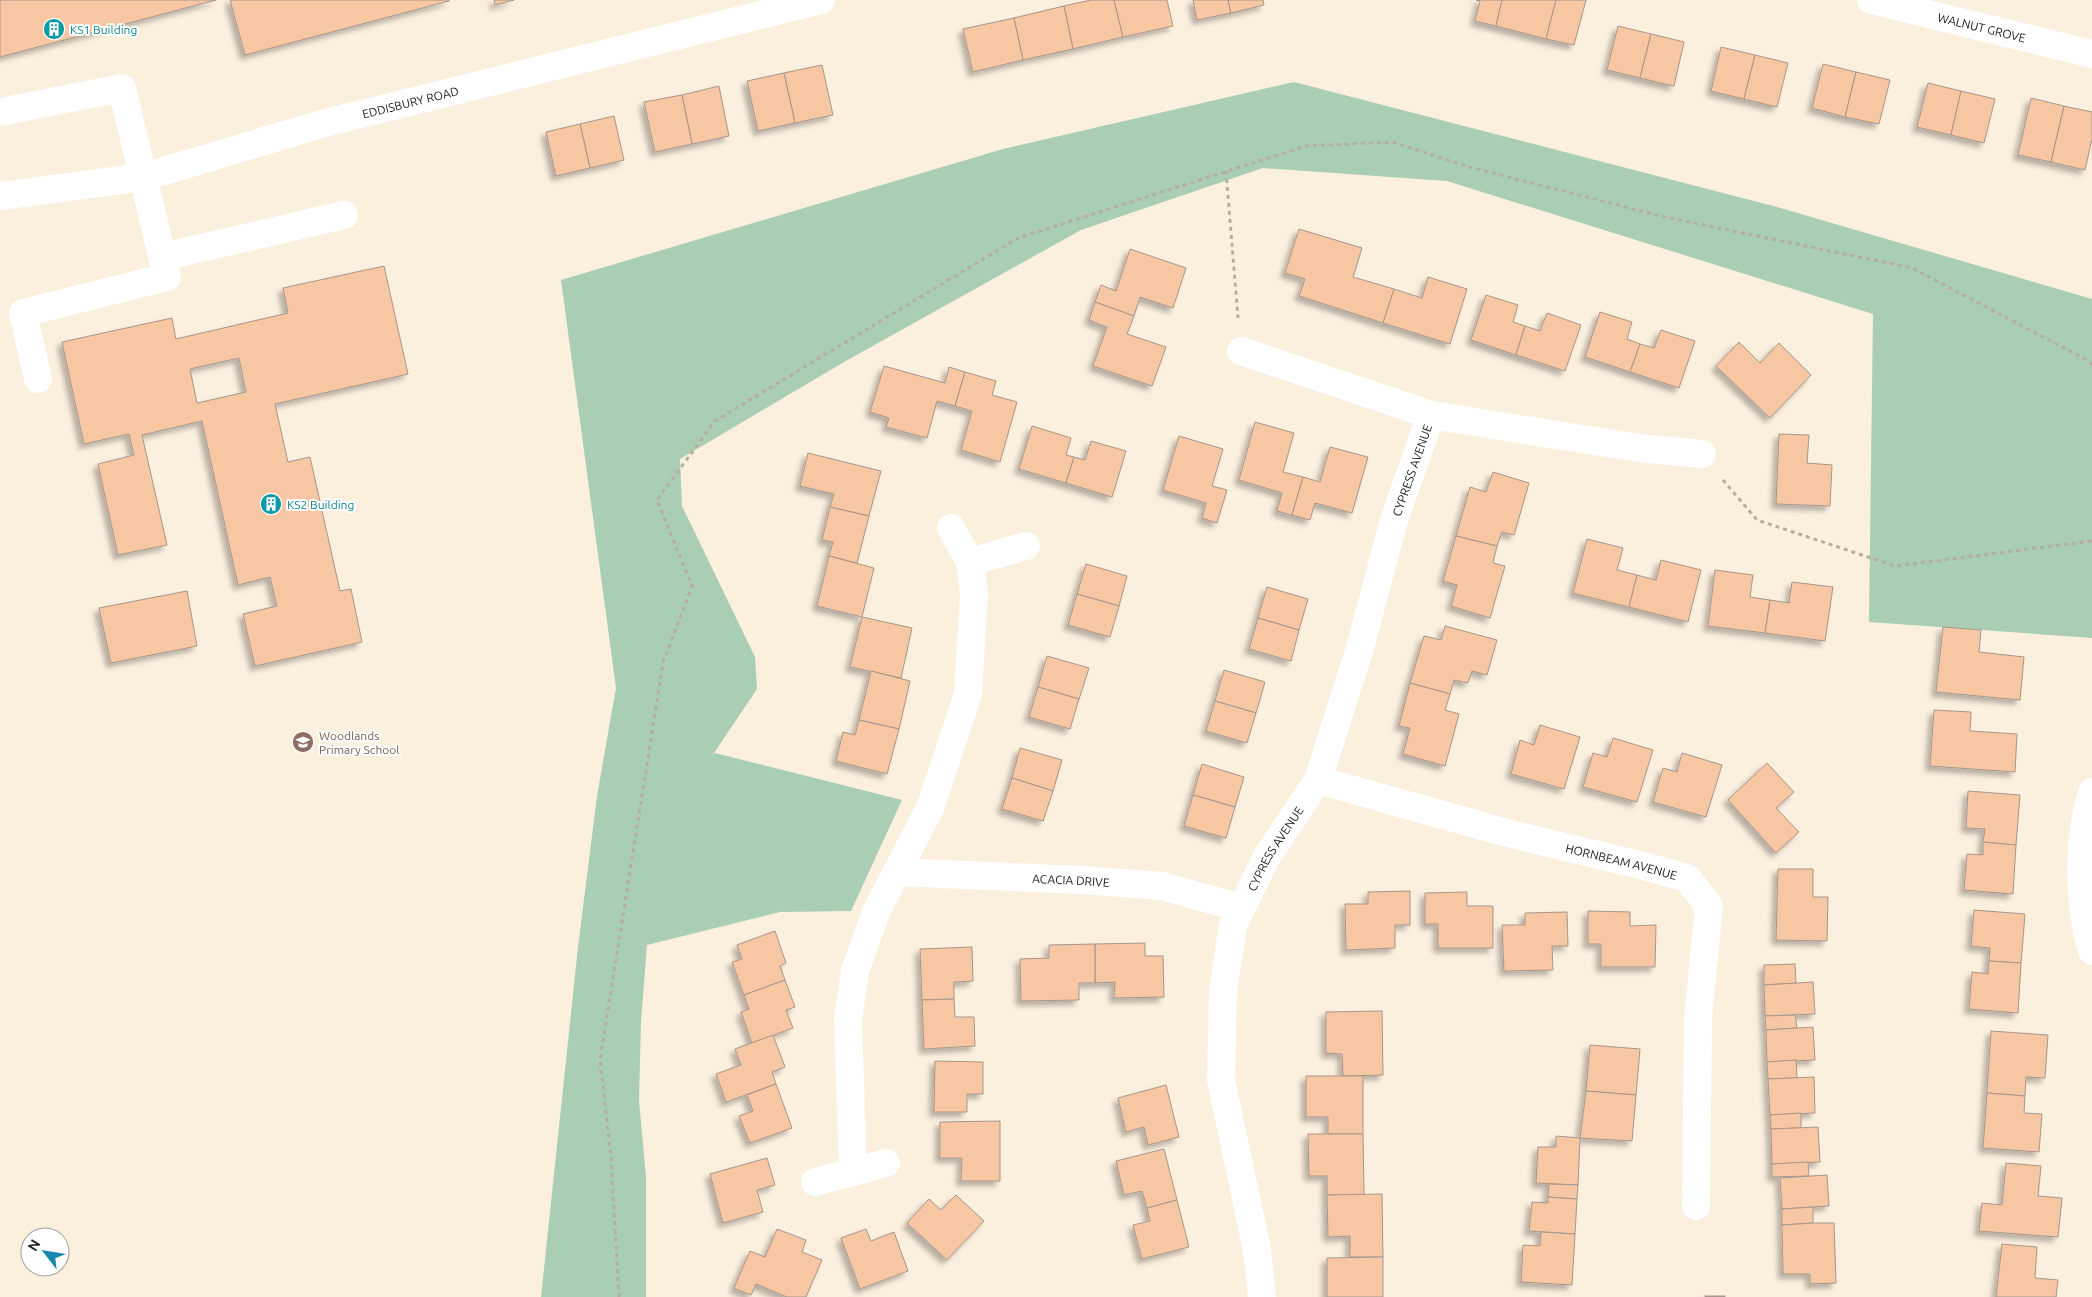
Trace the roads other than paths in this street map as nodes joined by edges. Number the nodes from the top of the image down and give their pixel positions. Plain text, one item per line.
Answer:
1 (821, 0) edge
2 (1871, 0) edge
3 (2092, 54) edge
4 (0, 112) edge
5 (144, 177) junction
6 (0, 196) edge
7 (344, 215) dead end
8 (162, 257) junction
9 (1241, 351) road end
10 (38, 379) dead end
11 (1431, 415) junction
12 (1702, 454) road end
13 (951, 528) dead end
14 (1026, 546) dead end
15 (970, 562) junction
16 (1318, 780) junction
17 (2092, 792) edge
18 (897, 872) junction
19 (1241, 908) junction
20 (2092, 951) edge
21 (886, 1163) dead end
22 (853, 1172) junction
23 (815, 1182) dead end
24 (1696, 1206) dead end
25 (1262, 1297) edge

1 - 5 street, EDDISBURY ROAD
2 - 3 street, WALNUT GROVE
4 - 5 street
5 - 6 street, EDDISBURY ROAD
5 - 8 street
7 - 8 street
8 - 10 street
9 - 11 street, CYPRESS AVENUE
11 - 12 street, CYPRESS AVENUE
11 - 16 street, CYPRESS AVENUE
13 - 15 street
14 - 15 street
15 - 18 street
16 - 19 street, CYPRESS AVENUE
16 - 24 street, HORNBEAM AVENUE
17 - 20 street
18 - 19 street, ACACIA DRIVE
18 - 22 street
19 - 25 street, CYPRESS AVENUE
21 - 22 street
22 - 23 street

